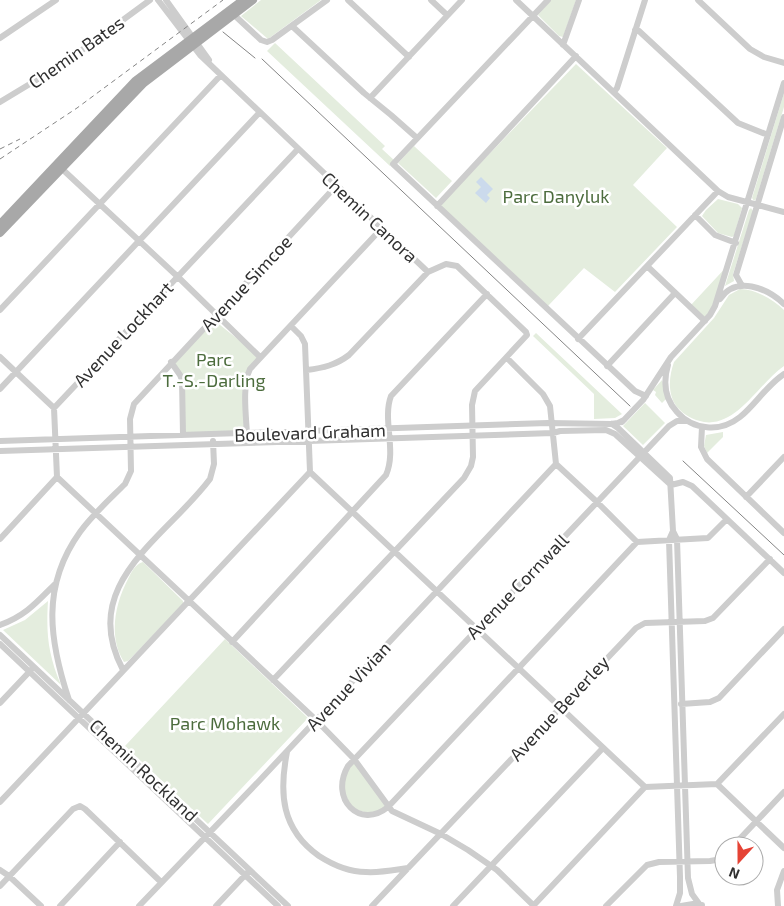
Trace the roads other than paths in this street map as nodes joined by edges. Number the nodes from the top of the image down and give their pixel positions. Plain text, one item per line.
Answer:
1 (56, 0) edge
2 (150, 0) edge
3 (158, 0) edge
4 (166, 0) edge
5 (243, 0) edge
6 (253, 0) edge
7 (327, 0) edge
8 (348, 0) edge
9 (431, 0) edge
10 (462, 0) edge
11 (516, 0) edge
12 (548, 0) edge
13 (579, 0) edge
14 (645, 0) edge
15 (698, 0) edge
16 (232, 13) junction
17 (447, 15) junction
18 (532, 16) junction
19 (292, 26) junction
20 (635, 30) junction
21 (0, 38) edge
22 (193, 42) junction
23 (563, 45) junction
24 (576, 56) junction
25 (408, 57) junction
26 (784, 63) edge
27 (221, 75) junction
28 (784, 83) edge
29 (614, 92) junction
30 (370, 98) junction
31 (0, 102) edge
32 (260, 112) junction
33 (784, 117) edge
34 (768, 135) junction
35 (417, 138) junction
36 (298, 149) junction
37 (59, 166) junction
38 (336, 186) junction
39 (718, 191) junction
40 (748, 202) junction
41 (100, 204) junction
42 (757, 205) junction
43 (437, 206) junction
44 (784, 212) edge
45 (694, 215) junction
46 (0, 224) edge
47 (381, 229) junction
48 (0, 233) edge
49 (139, 240) junction
50 (736, 243) junction
51 (647, 266) junction
52 (428, 272) junction
53 (178, 277) junction
54 (741, 284) junction
55 (675, 293) junction
56 (487, 294) junction
57 (784, 304) edge
58 (715, 306) junction
59 (0, 310) edge
60 (217, 314) junction
61 (705, 320) junction
62 (291, 326) junction
63 (578, 338) junction
64 (0, 357) edge
65 (260, 357) junction
66 (671, 357) junction
67 (506, 358) junction
68 (172, 362) junction
69 (607, 366) junction
70 (307, 370) junction
71 (16, 372) junction
72 (784, 374) edge
73 (0, 389) edge
74 (644, 398) junction
75 (54, 408) junction
76 (624, 420) junction
77 (686, 421) junction
78 (553, 424) junction
79 (610, 424) junction
80 (472, 427) junction
81 (702, 427) junction
82 (390, 429) junction
83 (309, 431) junction
84 (616, 431) junction
85 (554, 433) junction
86 (247, 434) junction
87 (183, 435) junction
88 (213, 435) junction
89 (472, 435) junction
90 (130, 437) junction
91 (390, 438) junction
92 (55, 439) junction
93 (0, 441) edge
94 (310, 441) junction
95 (213, 444) junction
96 (130, 447) junction
97 (55, 449) junction
98 (0, 451) edge
99 (642, 455) junction
100 (784, 457) edge
101 (556, 464) junction
102 (310, 472) junction
103 (57, 477) junction
104 (671, 485) junction
105 (746, 497) junction
106 (597, 502) junction
107 (352, 511) junction
108 (95, 514) junction
109 (727, 519) junction
110 (673, 531) junction
111 (784, 533) edge
112 (0, 539) edge
113 (677, 539) junction
114 (670, 540) junction
115 (637, 542) junction
116 (394, 551) junction
117 (140, 555) junction
118 (770, 559) junction
119 (784, 573) edge
120 (54, 585) junction
121 (437, 591) junction
122 (188, 601) junction
123 (680, 621) junction
124 (672, 622) junction
125 (0, 624) edge
126 (477, 628) junction
127 (784, 629) edge
128 (0, 635) edge
129 (232, 642) junction
130 (0, 644) edge
131 (517, 667) junction
132 (32, 669) junction
133 (123, 670) junction
134 (272, 680) junction
135 (69, 700) junction
136 (0, 703) edge
137 (674, 704) junction
138 (683, 704) junction
139 (560, 707) junction
140 (784, 714) edge
141 (81, 715) junction
142 (316, 720) junction
143 (602, 748) junction
144 (288, 751) junction
145 (354, 760) junction
146 (717, 784) junction
147 (677, 786) junction
148 (685, 786) junction
149 (645, 787) junction
150 (784, 792) edge
151 (0, 802) edge
152 (388, 807) junction
153 (756, 821) junction
154 (441, 834) junction
155 (207, 835) junction
156 (742, 836) edge
157 (120, 842) junction
158 (784, 848) edge
159 (714, 860) edge
160 (679, 862) junction
161 (687, 862) junction
162 (491, 866) junction
163 (409, 868) junction
164 (0, 870) edge
165 (784, 871) edge
166 (247, 872) junction
167 (9, 876) junction
168 (161, 882) junction
169 (0, 886) edge
170 (702, 905) edge
171 (41, 906) edge
172 (60, 906) edge
173 (139, 906) edge
174 (216, 906) edge
175 (278, 906) edge
176 (288, 906) edge
177 (372, 906) edge
178 (453, 906) edge
179 (534, 906) edge
180 (606, 906) edge
181 (676, 906) edge
182 (681, 906) edge
183 (778, 906) edge

1 - 21 street
2 - 31 street, Chemin Bates
3 - 22 street
4 - 22 street
5 - 16 main road
6 - 16 main road
7 - 19 street
8 - 25 street
9 - 17 street
10 - 17 street
11 - 18 street
12 - 18 street
13 - 23 street
14 - 20 street
15 - 26 street
16 - 19 street
16 - 22 main road
17 - 25 street
18 - 23 street
18 - 35 street
19 - 30 street
20 - 29 street
20 - 34 street
22 - 27 street, Chemin Canora
22 - 37 main road
23 - 24 street
24 - 29 street
24 - 43 street
25 - 30 street
27 - 32 street, Chemin Canora
27 - 41 street
28 - 34 street
29 - 39 street
30 - 35 street
32 - 36 street, Chemin Canora
32 - 49 street
33 - 42 street
34 - 40 street
35 - 43 street
36 - 38 street, Chemin Canora
36 - 53 street, Avenue Lockhart
37 - 41 street
37 - 46 main road
37 - 48 main road
38 - 47 street, Chemin Canora
38 - 60 street, Avenue Simcoe
39 - 40 street
39 - 45 street
40 - 42 street
40 - 50 street
41 - 49 street
41 - 59 street
42 - 44 street
42 - 54 street
43 - 63 street
45 - 50 street
45 - 51 street
47 - 52 street, Chemin Canora
47 - 62 street
49 - 53 street
49 - 71 street
50 - 58 street
51 - 55 street
51 - 63 street
52 - 56 street, Chemin Canora
52 - 70 street
53 - 60 street
53 - 75 street, Avenue Lockhart
54 - 57 street
54 - 58 street
55 - 61 street
55 - 69 street
56 - 67 street, Chemin Canora
56 - 82 street
58 - 61 street
60 - 65 street
60 - 68 street, Avenue Simcoe
61 - 66 street
62 - 65 street
62 - 70 street
63 - 69 street
64 - 71 street
65 - 86 street
66 - 74 street
66 - 77 street
67 - 78 street
67 - 80 street
68 - 87 street
68 - 90 street, Avenue Simcoe
69 - 74 street
70 - 83 street
71 - 73 street
71 - 75 street
72 - 81 street
74 - 76 street
75 - 92 street
76 - 79 street
76 - 84 street
77 - 81 street
77 - 99 street, Avenue Cornwall
78 - 79 street, Boulevard Graham
78 - 80 street, Boulevard Graham
78 - 85 street
79 - 84 street, Boulevard Graham
80 - 82 street, Boulevard Graham
80 - 89 street
81 - 105 street
82 - 83 street, Boulevard Graham
82 - 91 street
83 - 86 street, Boulevard Graham
83 - 94 street
84 - 85 street, Boulevard Graham
84 - 99 street
85 - 89 street, Boulevard Graham
85 - 101 street
86 - 88 street, Boulevard Graham
87 - 88 street, Boulevard Graham
87 - 90 street, Boulevard Graham
88 - 95 street
89 - 91 street, Boulevard Graham
89 - 116 street
90 - 92 street, Boulevard Graham
90 - 96 street, Avenue Simcoe
91 - 94 street, Boulevard Graham
91 - 107 street
92 - 93 street, Boulevard Graham
92 - 97 street
94 - 95 street, Boulevard Graham
94 - 102 street
95 - 96 street, Boulevard Graham
95 - 117 street
96 - 97 street, Boulevard Graham
96 - 108 street, Avenue Simcoe
97 - 98 street, Boulevard Graham
97 - 103 street
99 - 104 street
99 - 106 street, Avenue Cornwall
100 - 105 street
101 - 106 street
101 - 121 street, Avenue Vivian
102 - 107 street
102 - 122 street
103 - 108 street
103 - 112 street
104 - 109 street
104 - 110 street
105 - 111 street
106 - 115 street
106 - 126 street, Avenue Cornwall
107 - 116 street
107 - 129 street
108 - 117 street
108 - 120 street, Avenue Simcoe
109 - 113 street
109 - 118 street
110 - 113 street
110 - 114 street
113 - 114 street
113 - 123 street
114 - 115 street
114 - 124 street
115 - 131 street
116 - 121 street
116 - 134 street
117 - 122 street
117 - 133 street
118 - 119 street
118 - 123 street, Avenue Beverley
120 - 125 street, Avenue Simcoe
120 - 135 street, Avenue Simcoe
121 - 126 street
121 - 142 street, Avenue Vivian
122 - 129 street
122 - 133 street
123 - 124 street, Avenue Beverley
123 - 138 street
124 - 137 street
124 - 139 street, Avenue Beverley
126 - 131 street
126 - 145 street, Avenue Cornwall
127 - 138 street
128 - 132 street, Chemin Rockland
129 - 134 street
130 - 132 street, Chemin Rockland
131 - 139 street
131 - 152 street
132 - 135 street, Chemin Rockland
132 - 136 street
132 - 141 street, Chemin Rockland
133 - 141 street
134 - 142 street
135 - 141 street, Chemin Rockland
137 - 138 street
137 - 147 street
138 - 148 street
139 - 143 street
139 - 154 street, Avenue Beverley
140 - 146 street
141 - 151 street
141 - 155 street, Chemin Rockland
142 - 144 street, Avenue Vivian
142 - 145 street
143 - 149 street
143 - 162 street
144 - 155 street, Avenue Vivian
144 - 163 street
145 - 152 street
145 - 152 street, Avenue Cornwall
146 - 148 street
146 - 153 street
147 - 148 street
147 - 149 street
147 - 160 street
148 - 161 street
149 - 179 street
150 - 153 street
152 - 154 street
153 - 156 street
153 - 158 street
154 - 162 street
154 - 163 street, Avenue Beverley
155 - 166 street, Chemin Rockland
155 - 168 street, Avenue Vivian
157 - 167 street
157 - 168 street
157 - 172 street
159 - 161 street
160 - 161 street
160 - 180 street
160 - 181 street
161 - 170 street
162 - 178 street
162 - 179 street
163 - 177 street, Avenue Beverley
164 - 167 street
165 - 183 street
166 - 174 street
166 - 175 street, Chemin Rockland
166 - 176 street, Chemin Rockland
167 - 169 street
167 - 171 street
168 - 173 street, Avenue Vivian
170 - 182 street

